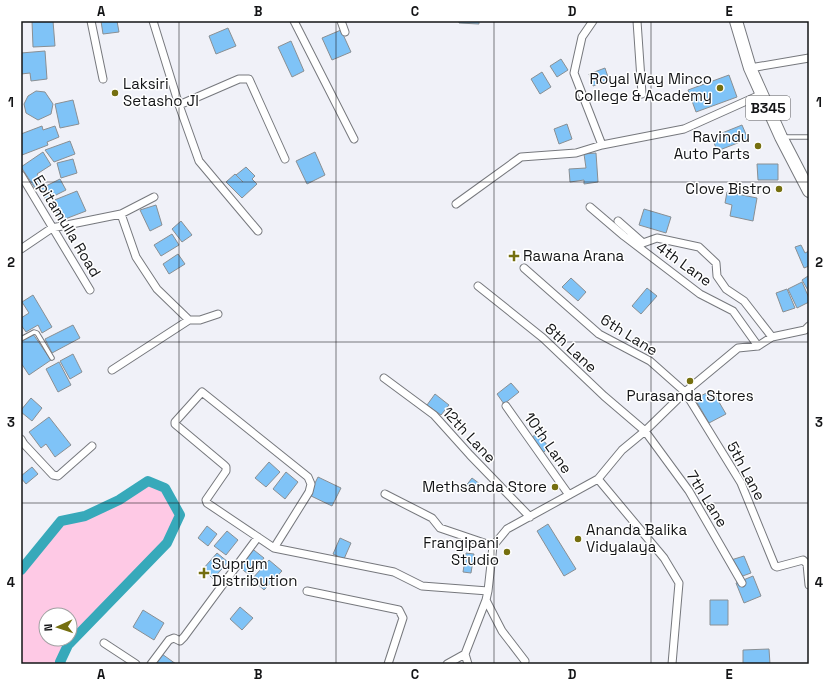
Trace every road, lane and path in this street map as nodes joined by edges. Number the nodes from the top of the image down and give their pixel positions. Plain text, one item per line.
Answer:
1 (91, 21) edge
2 (153, 21) edge
3 (294, 21) edge
4 (341, 21) edge
5 (593, 21) edge
6 (637, 21) edge
7 (736, 21) edge
8 (345, 32) dead end
9 (809, 58) edge
10 (750, 68) junction
11 (104, 79) dead end
12 (642, 94) dead end
13 (762, 94) junction
14 (180, 105) junction
15 (781, 137) junction
16 (809, 138) edge
17 (354, 139) dead end
18 (602, 144) junction
19 (285, 159) dead end
20 (22, 177) edge
21 (809, 191) edge
22 (154, 197) dead end
23 (456, 204) dead end
24 (590, 207) dead end
25 (121, 214) junction
26 (618, 221) dead end
27 (52, 228) junction
28 (258, 231) dead end
29 (21, 249) edge
30 (524, 268) dead end
31 (478, 286) dead end
32 (90, 290) dead end
33 (218, 314) dead end
34 (189, 320) junction
35 (809, 326) edge
36 (772, 337) junction
37 (21, 339) edge
38 (758, 346) junction
39 (52, 358) dead end
40 (112, 370) dead end
41 (384, 378) dead end
42 (685, 392) junction
43 (506, 406) dead end
44 (645, 431) junction
45 (22, 444) edge
46 (92, 446) dead end
47 (598, 479) junction
48 (385, 494) dead end
49 (568, 496) junction
50 (530, 517) junction
51 (258, 537) junction
52 (493, 546) junction
53 (274, 548) junction
54 (742, 583) dead end
55 (809, 585) edge
56 (307, 591) dead end
57 (488, 591) junction
58 (486, 600) junction
59 (104, 643) dead end
60 (465, 654) junction
61 (525, 661) dead end
62 (136, 664) edge
63 (151, 664) edge
64 (388, 664) edge
65 (448, 664) edge
66 (468, 664) edge
67 (672, 664) edge

1 - 11 street
2 - 14 street
3 - 17 street
4 - 8 street
5 - 18 street
6 - 12 street
7 - 10 main road, B345
9 - 10 street
10 - 13 main road, B345
13 - 15 main road, B345
13 - 18 street
14 - 19 street
14 - 28 street
15 - 16 lane
15 - 21 main road, B345
18 - 23 street
20 - 27 street, Epitamulla Road
22 - 25 street
24 - 38 street, 4th Lane
25 - 27 street
25 - 34 street
26 - 36 street
27 - 29 street
27 - 32 street, Epitamulla Road
30 - 42 street, 6th Lane
31 - 44 street, 8th Lane
33 - 34 street
34 - 40 street
35 - 36 street
36 - 38 street
37 - 39 lane
38 - 42 street
41 - 50 street, 12th Lane
42 - 44 street
42 - 55 street, 5th Lane
43 - 49 street, 10th Lane
44 - 47 street
44 - 54 street, 7th Lane
45 - 46 street
47 - 49 street
47 - 67 street
48 - 52 street
49 - 50 street
50 - 52 street
51 - 53 street
51 - 53 street
51 - 63 street
52 - 57 street
53 - 57 street
56 - 64 street
57 - 58 street
58 - 60 street
58 - 61 street
59 - 62 street
60 - 65 street
60 - 66 street

